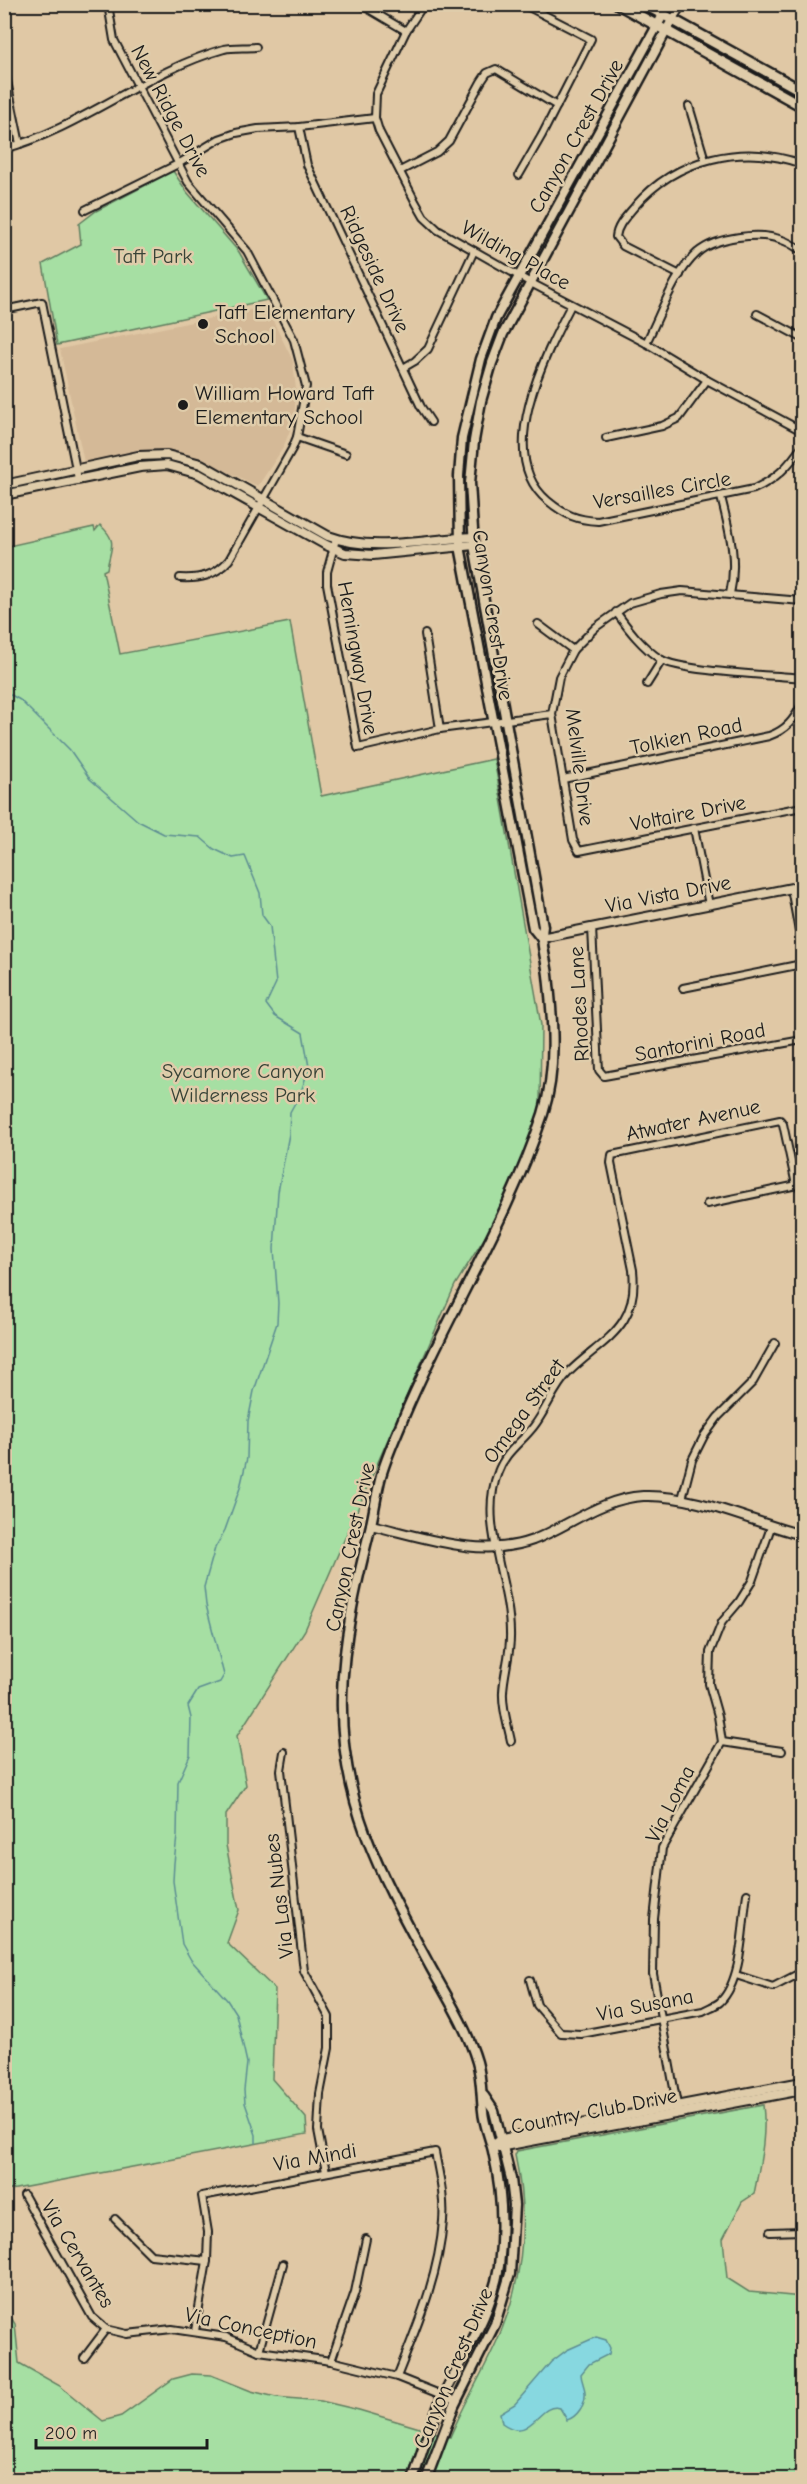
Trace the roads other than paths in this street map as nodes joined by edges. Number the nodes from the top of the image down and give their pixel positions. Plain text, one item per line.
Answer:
1 (108, 4) edge
2 (360, 4) edge
3 (424, 4) edge
4 (523, 4) edge
5 (618, 4) edge
6 (644, 4) edge
7 (669, 4) edge
8 (683, 4) edge
9 (663, 15) junction
10 (672, 21) junction
11 (657, 26) junction
12 (406, 31) junction
13 (666, 31) junction
14 (256, 47) dead end
15 (4, 67) edge
16 (138, 87) junction
17 (802, 92) edge
18 (557, 106) junction
19 (689, 106) dead end
20 (802, 106) edge
21 (375, 118) junction
22 (299, 127) junction
23 (20, 144) junction
24 (4, 149) edge
25 (705, 159) junction
26 (178, 164) junction
27 (802, 164) edge
28 (400, 171) junction
29 (519, 175) dead end
30 (85, 210) dead end
31 (474, 251) junction
32 (802, 251) edge
33 (680, 275) junction
34 (518, 276) junction
35 (531, 283) junction
36 (572, 305) junction
37 (4, 310) edge
38 (757, 314) dead end
39 (802, 338) edge
40 (646, 343) junction
41 (403, 368) junction
42 (707, 380) junction
43 (431, 422) dead end
44 (802, 431) edge
45 (297, 437) junction
46 (606, 438) dead end
47 (802, 446) edge
48 (346, 454) dead end
49 (75, 470) junction
50 (78, 479) junction
51 (4, 485) edge
52 (4, 495) edge
53 (721, 497) junction
54 (264, 500) junction
55 (260, 508) junction
56 (473, 541) junction
57 (460, 542) junction
58 (334, 543) junction
59 (180, 578) dead end
60 (730, 594) junction
61 (802, 601) edge
62 (616, 612) junction
63 (538, 624) dead end
64 (425, 634) dead end
65 (573, 650) junction
66 (662, 660) junction
67 (802, 678) edge
68 (648, 684) dead end
69 (802, 704) edge
70 (552, 714) junction
71 (505, 719) junction
72 (492, 721) junction
73 (440, 729) junction
74 (563, 779) junction
75 (802, 807) edge
76 (694, 828) junction
77 (579, 851) joint
78 (802, 886) edge
79 (791, 888) junction
80 (709, 905) junction
81 (592, 928) junction
82 (541, 938) junction
83 (802, 948) edge
84 (802, 964) edge
85 (683, 988) dead end
86 (802, 1040) edge
87 (604, 1076) joint
88 (612, 1155) joint
89 (799, 1185) edge
90 (706, 1204) dead end
91 (776, 1343) dead end
92 (682, 1499) junction
93 (371, 1526) junction
94 (771, 1527) junction
95 (802, 1535) edge
96 (497, 1548) junction
97 (511, 1742) dead end
98 (722, 1742) junction
99 (782, 1751) dead end
100 (284, 1752) dead end
101 (747, 1894) dead end
102 (802, 1972) edge
103 (736, 1975) junction
104 (530, 1980) dead end
105 (661, 2019) junction
106 (802, 2082) edge
107 (802, 2090) edge
108 (484, 2096) junction
109 (678, 2110) junction
110 (503, 2143) junction
111 (492, 2146) junction
112 (326, 2172) junction
113 (24, 2195) dead end
114 (115, 2219) dead end
115 (802, 2231) edge
116 (770, 2232) dead end
117 (366, 2239) dead end
118 (207, 2261) junction
119 (283, 2264) dead end
120 (106, 2329) junction
121 (195, 2331) junction
122 (259, 2351) junction
123 (84, 2358) dead end
124 (331, 2361) junction
125 (398, 2377) junction
126 (443, 2396) junction
127 (456, 2401) junction
128 (413, 2480) edge
129 (426, 2480) edge

1 - 16 street, New Ridge Drive
2 - 12 street
3 - 12 street
4 - 18 street
5 - 11 main road
6 - 9 main road
7 - 9 street
8 - 10 street
9 - 10 main road
9 - 11 main road, Canyon Crest Drive
10 - 13 main road, Canyon Crest Drive
10 - 17 main road
11 - 13 main road
11 - 34 main road, Canyon Crest Drive
12 - 21 street
13 - 20 main road
13 - 35 main road, Canyon Crest Drive
14 - 16 street
15 - 23 street
16 - 23 street
16 - 26 street, New Ridge Drive
18 - 28 street
18 - 29 street
19 - 25 street
21 - 22 street
21 - 28 street, Wilding Place
22 - 26 street
22 - 41 street, Ridgeside Drive
23 - 24 street
25 - 27 street
25 - 33 street
26 - 30 street
26 - 45 street, New Ridge Drive
28 - 31 street, Wilding Place
31 - 34 street, Wilding Place
31 - 41 street
32 - 33 street
33 - 40 street
34 - 35 street, Wilding Place
34 - 57 main road, Canyon Crest Drive
35 - 36 street, Wilding Place
35 - 56 main road, Canyon Crest Drive
36 - 40 street, Wilding Place
36 - 53 street, Versailles Circle
37 - 49 street
38 - 39 street
40 - 42 street, Wilding Place
41 - 43 street, Ridgeside Drive
42 - 44 street, Wilding Place
42 - 46 street
45 - 48 street
45 - 54 street, New Ridge Drive
47 - 53 street, Versailles Circle
49 - 50 street
49 - 51 street
49 - 54 street
50 - 52 street
50 - 55 street
53 - 60 street
54 - 55 street, New Ridge Drive
54 - 58 street
55 - 58 street
55 - 59 street, New Ridge Drive
56 - 57 street
56 - 71 main road, Canyon Crest Drive
57 - 58 street
57 - 72 main road, Canyon Crest Drive
58 - 73 street, Hemingway Drive
60 - 61 street, Melville Drive
60 - 62 street, Melville Drive
62 - 65 street, Melville Drive
62 - 66 street
63 - 65 street
64 - 73 street
65 - 70 street, Melville Drive
66 - 67 street
66 - 68 street
69 - 74 street, Tolkien Road
70 - 71 street
70 - 74 street, Melville Drive
71 - 72 street
71 - 82 main road, Canyon Crest Drive
72 - 73 street
72 - 82 main road, Canyon Crest Drive
74 - 77 street, Melville Drive
75 - 76 street, Voltaire Drive
76 - 77 street, Voltaire Drive
76 - 80 street
78 - 79 street, Via Vista Drive
79 - 80 street, Via Vista Drive
79 - 83 street
80 - 81 street, Via Vista Drive
81 - 82 street, Via Vista Drive
81 - 87 street, Rhodes Lane
82 - 93 main road, Canyon Crest Drive
84 - 85 street
86 - 87 street, Santorini Road
88 - 89 street, Atwater Avenue
88 - 96 street, Omega Street
89 - 90 street
91 - 92 street
92 - 94 street
92 - 96 street
93 - 96 street
93 - 108 main road, Canyon Crest Drive
94 - 95 street
94 - 98 street
96 - 97 street, Omega Street
98 - 99 street
98 - 105 street, Via Loma
100 - 112 street, Via Las Nubes
101 - 103 street, Via Susana
102 - 103 street
103 - 105 street, Via Susana
104 - 105 street, Via Susana
105 - 109 street, Via Loma
106 - 109 street, Country Club Drive
107 - 109 street, Country Club Drive
108 - 110 main road, Canyon Crest Drive
108 - 111 main road, Canyon Crest Drive
109 - 110 street, Country Club Drive
110 - 111 street, Country Club Drive
110 - 127 main road, Canyon Crest Drive
111 - 126 main road, Canyon Crest Drive
112 - 118 street, Via Mindi
112 - 125 street, Via Mindi
113 - 120 street, Via Cervantes
114 - 118 street
115 - 116 street
117 - 124 street
118 - 121 street
119 - 122 street
120 - 121 street, Via Conception
120 - 123 street
121 - 122 street, Via Conception
122 - 124 street, Via Conception
124 - 125 street, Via Conception
125 - 126 street, Via Conception
126 - 127 street, Via Conception
126 - 128 main road, Canyon Crest Drive
127 - 129 main road, Canyon Crest Drive

